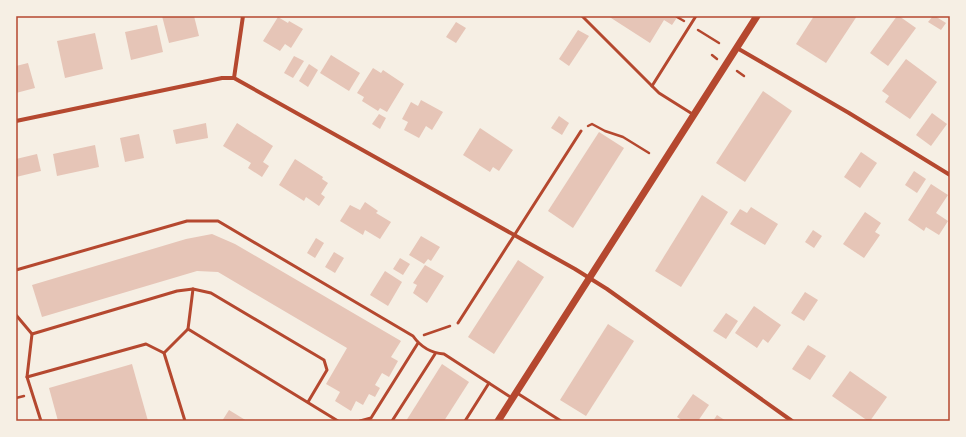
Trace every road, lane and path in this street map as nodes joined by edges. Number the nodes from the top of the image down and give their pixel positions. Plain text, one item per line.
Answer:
1 (243, 16) edge
2 (582, 16) edge
3 (696, 16) edge
4 (757, 16) edge
5 (737, 48) junction
6 (712, 55) dead end
7 (718, 59) dead end
8 (737, 71) dead end
9 (744, 76) dead end
10 (234, 78) junction
11 (652, 86) junction
12 (694, 116) junction
13 (16, 121) edge
14 (581, 131) joint
15 (649, 153) dead end
16 (950, 175) edge
17 (515, 235) junction
18 (16, 270) edge
19 (589, 278) junction
20 (193, 289) junction
21 (16, 315) edge
22 (458, 323) joint
23 (188, 329) junction
24 (32, 334) junction
25 (415, 338) junction
26 (418, 343) junction
27 (164, 353) junction
28 (435, 354) junction
29 (27, 377) junction
30 (489, 383) junction
31 (514, 395) junction
32 (308, 402) junction
33 (41, 421) edge
34 (184, 421) edge
35 (338, 421) edge
36 (360, 421) edge
37 (392, 421) edge
38 (464, 421) edge
39 (498, 421) edge
40 (561, 421) edge
41 (792, 421) edge

1 - 10 street
2 - 11 lane
3 - 11 lane
4 - 5 street
5 - 12 street
5 - 16 street
6 - 7 path
8 - 9 path
10 - 13 street
10 - 17 street
11 - 12 lane
12 - 19 street
14 - 15 path
14 - 17 lane
17 - 19 street
17 - 22 lane
18 - 25 lane
19 - 31 street
19 - 41 street
20 - 23 lane
20 - 24 lane
20 - 32 lane
21 - 24 lane
22 - 25 path
23 - 27 lane
23 - 32 lane
24 - 29 lane
25 - 26 lane
26 - 28 lane
26 - 36 lane
27 - 29 lane
27 - 34 lane
28 - 30 lane
28 - 37 lane
29 - 33 lane
30 - 31 lane
30 - 38 lane
31 - 39 street
31 - 40 lane
32 - 35 lane

